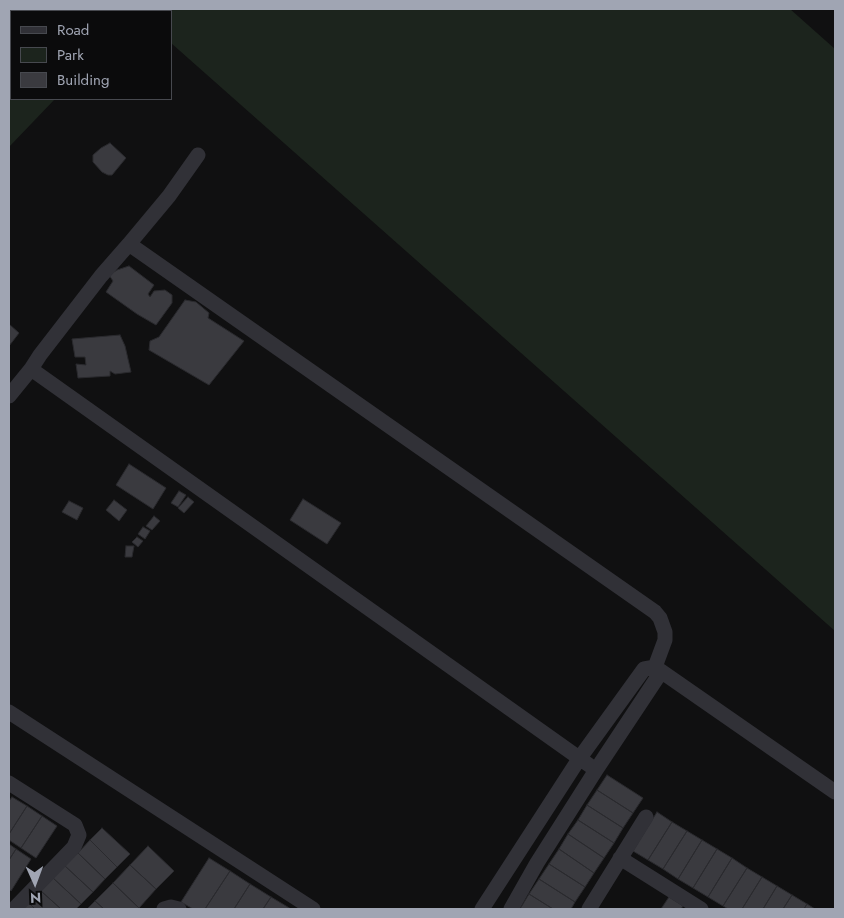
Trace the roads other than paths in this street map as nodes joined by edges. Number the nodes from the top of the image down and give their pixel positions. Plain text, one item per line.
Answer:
1 (198, 155) dead end
2 (129, 244) junction
3 (31, 370) junction
4 (9, 396) edge
5 (655, 667) junction
6 (9, 712) edge
7 (579, 759) junction
8 (596, 770) junction
9 (9, 783) edge
10 (835, 792) edge
11 (646, 817) dead end
12 (518, 854) junction
13 (620, 858) junction
14 (537, 864) junction
15 (13, 907) edge
16 (164, 909) edge
17 (179, 909) edge
18 (313, 909) edge
19 (482, 909) edge
20 (511, 909) edge
21 (589, 909) edge
22 (701, 909) edge

1 - 2 street
2 - 3 street
2 - 5 street
3 - 4 street
3 - 7 street
5 - 7 street
5 - 8 street
5 - 10 street
6 - 18 street
7 - 8 street
7 - 12 street
8 - 14 street
9 - 15 street
11 - 13 street
12 - 14 street
12 - 19 street
13 - 21 street
13 - 22 street
14 - 20 street
16 - 17 street

